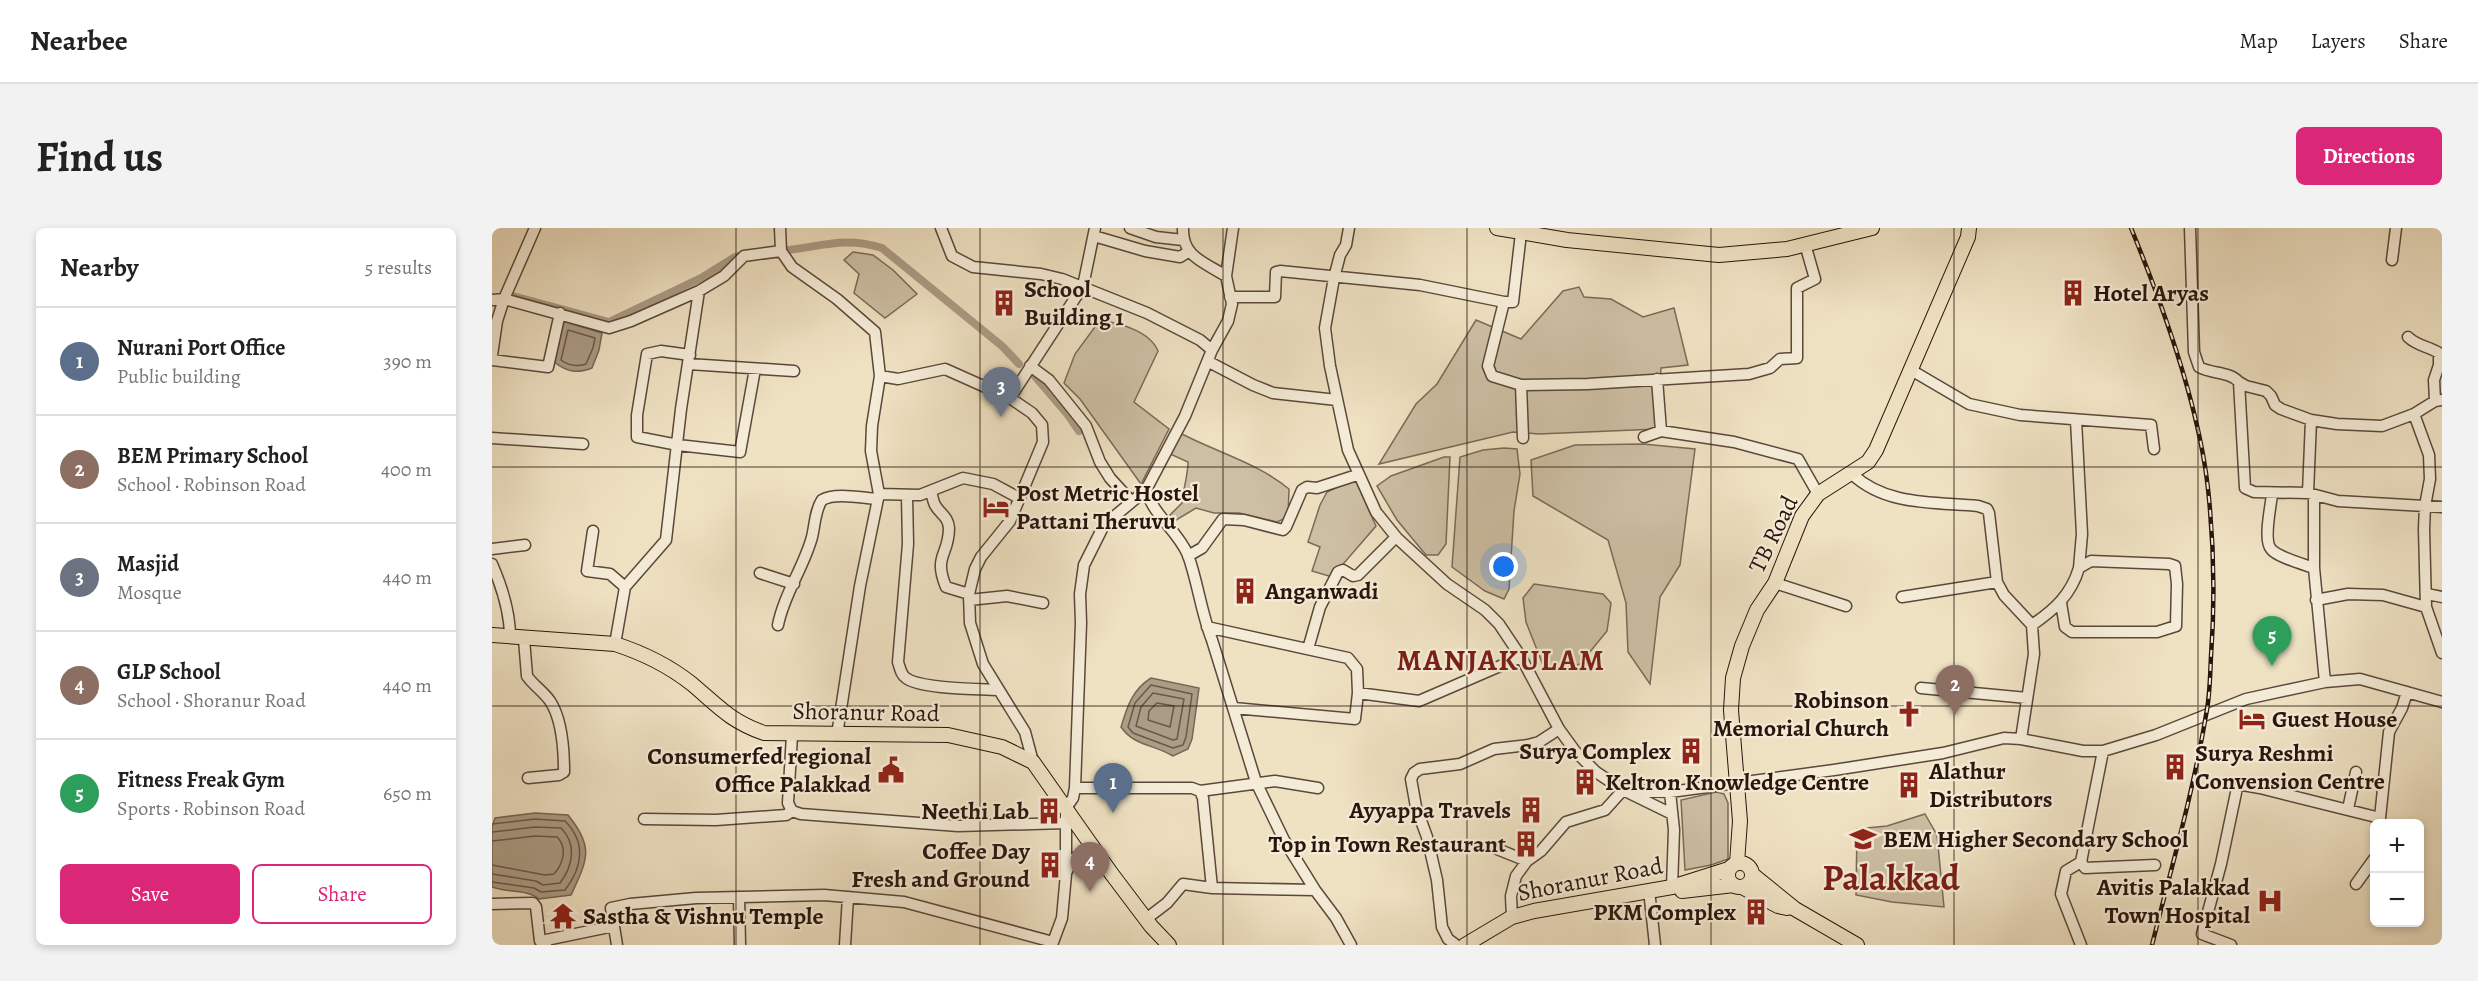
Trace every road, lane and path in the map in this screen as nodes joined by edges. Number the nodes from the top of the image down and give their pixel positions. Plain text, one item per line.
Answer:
1 (535, 228) edge
2 (780, 228) edge
3 (941, 228) edge
4 (1130, 228) edge
5 (1183, 228) edge
6 (1233, 228) edge
7 (1349, 228) edge
8 (1497, 228) edge
9 (1872, 228) edge
10 (1969, 228) edge
11 (2190, 228) edge
12 (2396, 228) edge
13 (1095, 232) edge
14 (1521, 233) junction
15 (1183, 240) junction
16 (1805, 244) junction
17 (781, 251) junction
18 (1188, 252) junction
19 (2392, 260) dead end
20 (1226, 276) junction
21 (1334, 278) junction
22 (1083, 286) junction
23 (699, 291) junction
24 (1230, 297) junction
25 (504, 298) junction
26 (492, 300) edge
27 (1504, 302) junction
28 (560, 313) junction
29 (2408, 338) dead end
30 (1212, 350) junction
31 (492, 355) edge
32 (690, 359) junction
33 (492, 360) edge
34 (1209, 362) junction
35 (1030, 366) junction
36 (755, 369) junction
37 (1911, 370) junction
38 (794, 371) dead end
39 (880, 376) junction
40 (1657, 379) junction
41 (2239, 382) junction
42 (1521, 385) junction
43 (1010, 398) junction
44 (1337, 400) junction
45 (2439, 400) edge
46 (2414, 414) junction
47 (2076, 420) junction
48 (2311, 420) junction
49 (1661, 431) junction
50 (1644, 437) dead end
51 (492, 438) edge
52 (1523, 438) dead end
53 (583, 444) dead end
54 (678, 445) junction
55 (2154, 449) dead end
56 (1852, 474) junction
57 (1357, 475) junction
58 (1146, 490) junction
59 (931, 491) junction
60 (1818, 494) junction
61 (2272, 494) junction
62 (2311, 494) junction
63 (878, 496) junction
64 (907, 496) junction
65 (1019, 498) junction
66 (1131, 501) junction
67 (2425, 506) junction
68 (2442, 507) edge
69 (593, 531) dead end
70 (1396, 537) junction
71 (525, 545) dead end
72 (492, 549) edge
73 (1188, 556) junction
74 (492, 564) edge
75 (2079, 568) junction
76 (2314, 568) junction
77 (760, 573) dead end
78 (1997, 582) junction
79 (1775, 583) junction
80 (794, 584) junction
81 (625, 587) junction
82 (2427, 594) junction
83 (969, 597) junction
84 (1902, 597) dead end
85 (2442, 597) edge
86 (2316, 600) junction
87 (1043, 603) dead end
88 (2061, 603) junction
89 (1846, 606) dead end
90 (2426, 607) junction
91 (778, 625) dead end
92 (2032, 625) junction
93 (1207, 627) junction
94 (492, 635) edge
95 (517, 638) junction
96 (615, 644) junction
97 (1308, 649) junction
98 (2442, 653) edge
99 (1521, 657) junction
100 (2325, 682) junction
101 (1921, 688) dead end
102 (998, 690) junction
103 (2407, 692) junction
104 (1358, 693) junction
105 (2027, 698) junction
106 (2442, 702) edge
107 (1233, 708) junction
108 (1559, 729) junction
109 (792, 735) junction
110 (837, 735) junction
111 (2021, 738) junction
112 (2103, 751) junction
113 (1033, 762) junction
114 (2356, 772) dead end
115 (528, 778) dead end
116 (1256, 782) junction
117 (1738, 783) junction
118 (1075, 788) junction
119 (1318, 788) dead end
120 (1623, 790) junction
121 (1200, 791) junction
122 (1670, 792) junction
123 (1066, 808) junction
124 (2348, 809) junction
125 (792, 811) junction
126 (1672, 814) junction
127 (644, 819) dead end
128 (2375, 819) edge
129 (2380, 819) edge
130 (1066, 823) junction
131 (1092, 847) junction
132 (1497, 849) dead end
133 (1527, 861) junction
134 (2081, 862) junction
135 (2155, 865) dead end
136 (2370, 865) edge
137 (1742, 868) junction
138 (1066, 874) junction
139 (2356, 884) dead end
140 (1738, 886) junction
141 (1672, 887) junction
142 (1212, 888) junction
143 (1315, 890) junction
144 (1649, 893) junction
145 (739, 897) junction
146 (848, 897) junction
147 (492, 904) edge
148 (1795, 909) junction
149 (1512, 917) junction
150 (1146, 919) junction
151 (615, 936) edge
152 (2200, 940) edge
153 (546, 943) edge
154 (1052, 944) edge
155 (740, 945) edge
156 (845, 945) edge
157 (1169, 945) edge
158 (1351, 945) edge
159 (1456, 945) edge
160 (1467, 945) edge
161 (1655, 945) edge
162 (1857, 945) edge
163 (2081, 945) edge
164 (2231, 945) edge

1 - 25 street
2 - 17 street
3 - 22 street
4 - 15 street
5 - 15 street
6 - 20 street
7 - 21 street
8 - 14 main road
9 - 16 main road
10 - 37 main road, TB Road
11 - 41 street
12 - 19 street
13 - 18 street
13 - 22 street
14 - 16 main road
14 - 27 street
15 - 18 street
16 - 40 street
17 - 23 street
17 - 39 street
18 - 20 street
20 - 24 street
21 - 24 street
21 - 27 street
21 - 44 street
22 - 30 street
22 - 35 street
23 - 28 street
23 - 32 street
24 - 30 street
25 - 26 street
25 - 28 street
25 - 31 street
27 - 42 street
28 - 33 street
29 - 45 street
30 - 34 street
32 - 36 street
32 - 54 street
32 - 54 street
34 - 44 street
34 - 58 street
35 - 43 street
35 - 66 street
36 - 38 street
36 - 54 street
37 - 47 street
37 - 56 main road, TB Road
39 - 43 street
39 - 63 street
40 - 42 street
40 - 49 street
41 - 48 street
41 - 61 street
42 - 52 street
43 - 65 street
44 - 57 street
45 - 46 street
46 - 48 street
46 - 67 street
47 - 55 street
47 - 75 street
48 - 62 street
49 - 50 street
49 - 60 street
51 - 53 street
54 - 81 street
56 - 60 main road, TB Road
56 - 78 street
57 - 70 street
57 - 73 street
58 - 66 street
58 - 73 street
59 - 64 street
59 - 65 street
59 - 83 street
60 - 79 main road, TB Road
61 - 62 street
61 - 76 street
62 - 67 street
62 - 76 street
63 - 64 street
63 - 80 street
63 - 110 street
64 - 102 street
65 - 83 street
66 - 118 street
67 - 68 street
67 - 82 street
69 - 81 street
70 - 97 street
70 - 99 street
71 - 72 street
73 - 93 street
74 - 95 street
75 - 88 street
75 - 88 street
76 - 86 street
77 - 80 street
78 - 84 street
78 - 92 street
79 - 89 street
79 - 117 main road, TB Road
80 - 91 street
81 - 96 street
82 - 85 street
82 - 90 street
83 - 87 street
83 - 102 street
86 - 90 street
86 - 100 street
88 - 92 street
90 - 98 street
92 - 105 street
93 - 97 street
93 - 107 street
94 - 95 main road, Shoranur Road
95 - 96 main road, Shoranur Road
95 - 115 street
96 - 109 main road, Shoranur Road
97 - 104 street
99 - 104 street
99 - 108 street
100 - 103 street
100 - 112 street
101 - 105 street
102 - 113 street
103 - 106 street
103 - 129 street
104 - 107 street
105 - 111 street
107 - 116 street
108 - 120 street
108 - 159 street
109 - 110 main road, Shoranur Road
109 - 125 street
110 - 113 main road, Shoranur Road
111 - 112 street
111 - 117 street
112 - 134 street
113 - 123 main road, Shoranur Road
114 - 124 street
116 - 119 street
116 - 121 street
116 - 143 street
117 - 122 street
117 - 137 main road, TB Road
118 - 121 street
118 - 123 street
120 - 122 street
120 - 126 street
120 - 133 street
121 - 142 street
122 - 126 street
123 - 130 street
123 - 131 main road, Shoranur Road
124 - 128 street
124 - 152 street
125 - 127 street
125 - 130 street
126 - 141 street
130 - 138 street
131 - 138 street
131 - 150 main road, Shoranur Road
132 - 133 street
133 - 149 street
134 - 135 street
134 - 163 street
136 - 139 street
137 - 140 main road
137 - 140 main road
137 - 141 main road, Shoranur Road
137 - 148 main road
138 - 154 street
140 - 144 main road, Shoranur Road
140 - 148 main road
141 - 144 main road, Shoranur Road
142 - 143 street
142 - 150 street
143 - 158 street
144 - 149 main road, Shoranur Road
144 - 160 main road, Shoranur Road
144 - 161 street
145 - 146 street
145 - 151 street
145 - 155 street
146 - 154 street
146 - 156 street
147 - 153 street
148 - 162 main road
149 - 160 main road, Shoranur Road
150 - 157 main road, Shoranur Road
151 - 153 street
152 - 164 street

